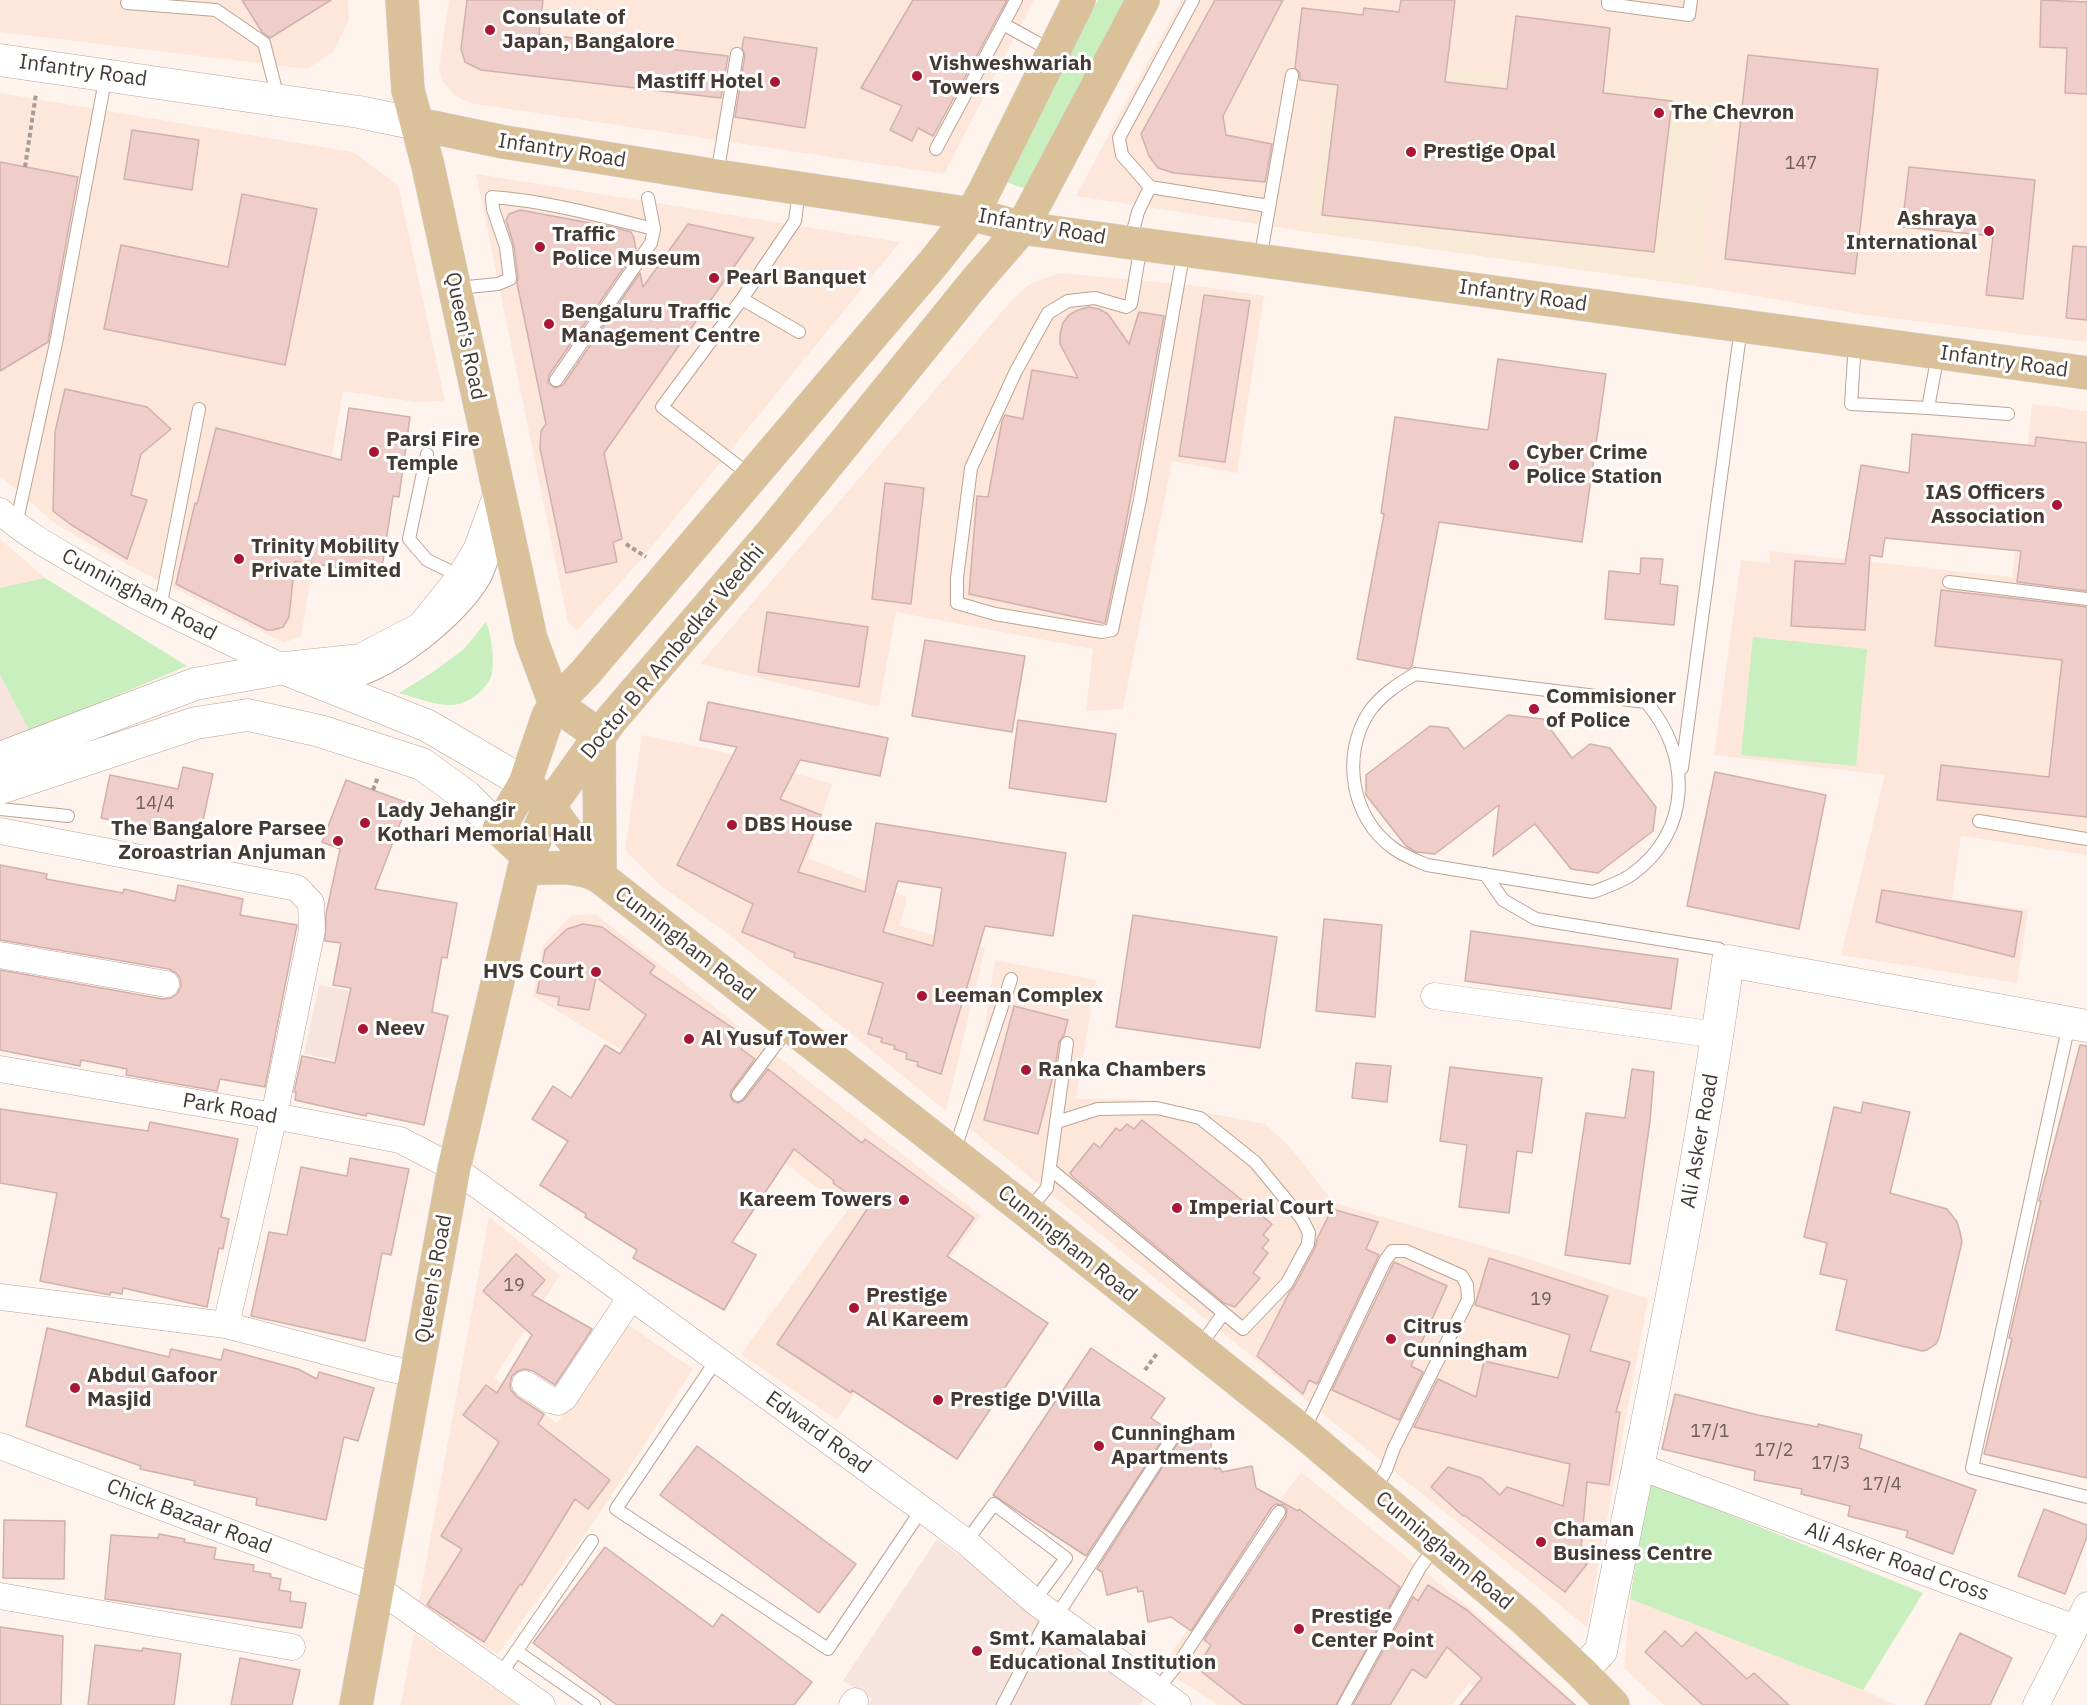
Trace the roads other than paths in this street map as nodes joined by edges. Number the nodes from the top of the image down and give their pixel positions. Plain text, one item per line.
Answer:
1 (402, 0) edge
2 (1016, 0) edge
3 (1079, 0) edge
4 (1143, 0) edge
5 (1193, 0) edge
6 (1608, 0) edge
7 (1691, 0) edge
8 (127, 3) dead end
9 (1003, 24) junction
10 (1053, 52) junction
11 (737, 54) dead end
12 (0, 60) edge
13 (106, 74) junction
14 (1292, 75) dead end
15 (278, 100) junction
16 (417, 124) junction
17 (936, 149) dead end
18 (717, 176) junction
19 (1150, 188) junction
20 (799, 189) junction
21 (648, 198) dead end
22 (1269, 206) junction
23 (972, 214) junction
24 (1022, 228) junction
25 (654, 229) junction
26 (1136, 243) junction
27 (1184, 250) junction
28 (1260, 260) junction
29 (454, 288) junction
30 (742, 298) junction
31 (1741, 326) junction
32 (798, 332) dead end
33 (1855, 342) junction
34 (1938, 353) junction
35 (2087, 373) edge
36 (556, 380) dead end
37 (1928, 408) junction
38 (200, 409) dead end
39 (2008, 414) dead end
40 (427, 454) dead end
41 (752, 477) junction
42 (503, 510) junction
43 (8, 518) edge
44 (463, 577) junction
45 (1950, 582) dead end
46 (2087, 599) edge
47 (160, 608) junction
48 (285, 669) junction
49 (322, 684) junction
50 (555, 704) junction
51 (599, 735) junction
52 (0, 758) edge
53 (525, 783) junction
54 (0, 788) edge
55 (1679, 788) junction
56 (549, 807) junction
57 (0, 809) edge
58 (68, 816) dead end
59 (1979, 821) dead end
60 (499, 829) junction
61 (0, 831) edge
62 (2087, 839) edge
63 (526, 862) junction
64 (1485, 874) junction
65 (600, 878) junction
66 (0, 955) edge
67 (1728, 961) junction
68 (1011, 979) dead end
69 (166, 984) dead end
70 (1434, 996) dead end
71 (2078, 1024) edge
72 (789, 1026) junction
73 (1718, 1035) junction
74 (1067, 1043) dead end
75 (0, 1069) edge
76 (738, 1095) dead end
77 (274, 1116) junction
78 (1057, 1122) junction
79 (953, 1154) junction
80 (454, 1168) junction
81 (1050, 1169) junction
82 (1028, 1212) junction
83 (0, 1297) edge
84 (631, 1297) junction
85 (1223, 1314) junction
86 (226, 1325) junction
87 (1197, 1350) junction
88 (717, 1359) junction
89 (417, 1374) junction
90 (525, 1384) dead end
91 (1303, 1432) junction
92 (1173, 1437) dead end
93 (0, 1446) edge
94 (1638, 1466) junction
95 (1373, 1492) junction
96 (2087, 1497) edge
97 (922, 1509) junction
98 (1279, 1512) dead end
99 (592, 1541) dead end
100 (966, 1542) junction
101 (1437, 1544) junction
102 (377, 1588) junction
103 (0, 1596) edge
104 (2087, 1605) edge
105 (1047, 1611) junction
106 (2075, 1628) junction
107 (292, 1647) dead end
108 (516, 1651) junction
109 (1581, 1672) junction
110 (500, 1675) junction
111 (1156, 1691) junction
112 (356, 1705) edge
113 (542, 1705) edge
114 (594, 1705) edge
115 (1003, 1705) edge
116 (1178, 1705) edge
117 (1344, 1705) edge
118 (1613, 1705) edge
119 (2036, 1705) edge

1 - 16 main road, Queen's Road
2 - 9 lane
3 - 10 main road
4 - 24 main road, Doctor B R Ambedkar Veedhi
5 - 19 lane
6 - 7 lane
8 - 15 lane
9 - 10 lane
9 - 17 lane
10 - 23 main road
11 - 18 lane
12 - 13 street, Infantry Road
13 - 15 street, Infantry Road
13 - 43 lane
14 - 22 lane
15 - 16 street, Infantry Road
16 - 18 main road, Infantry Road
16 - 29 main road, Queen's Road
18 - 20 main road, Infantry Road
19 - 22 lane
19 - 26 lane
20 - 23 main road, Infantry Road
20 - 30 lane
21 - 25 lane
22 - 28 lane
23 - 24 main road, Infantry Road
23 - 41 main road
24 - 26 main road, Infantry Road
24 - 51 main road, Doctor B R Ambedkar Veedhi
25 - 29 lane
25 - 36 lane
26 - 27 main road, Infantry Road
26 - 27 lane
27 - 28 main road, Infantry Road
28 - 31 main road, Infantry Road
29 - 42 main road, Queen's Road
30 - 32 lane
30 - 41 lane
31 - 33 main road, Infantry Road
31 - 55 lane
33 - 34 main road, Infantry Road
33 - 37 lane
34 - 35 main road, Infantry Road
34 - 37 lane
37 - 39 lane
38 - 47 lane
40 - 44 lane
41 - 50 main road
42 - 44 street
42 - 49 lane
42 - 50 main road, Queen's Road
43 - 47 street, Cunningham Road
44 - 48 street
45 - 46 lane
47 - 48 street, Cunningham Road
48 - 49 street
48 - 52 street
49 - 53 street
50 - 51 main road
50 - 53 main road
51 - 56 main road, Doctor B R Ambedkar Veedhi
51 - 65 main road
53 - 56 main road, Cunningham Road
53 - 60 main road
54 - 60 street
55 - 64 lane
55 - 64 lane
56 - 63 main road, Doctor B R Ambedkar Veedhi
56 - 65 main road, Cunningham Road
57 - 58 lane
59 - 62 lane
60 - 63 main road
61 - 77 street
63 - 65 main road
63 - 80 main road, Queen's Road
64 - 67 lane
65 - 72 main road, Cunningham Road
66 - 69 street
67 - 71 street
67 - 73 street, Ali Asker Road
68 - 79 lane
70 - 73 street
71 - 96 lane
72 - 76 lane
72 - 79 main road, Cunningham Road
73 - 94 street, Ali Asker Road
74 - 78 lane
75 - 77 street, Park Road
77 - 80 street, Park Road
77 - 86 street
78 - 81 lane
78 - 85 lane
79 - 82 main road, Cunningham Road
80 - 84 street, Edward Road
80 - 89 main road, Queen's Road
81 - 82 lane
81 - 85 lane
82 - 87 main road, Cunningham Road
83 - 86 street
84 - 88 street, Edward Road
84 - 90 street
85 - 87 lane
86 - 89 street
87 - 91 main road, Cunningham Road
88 - 97 street, Edward Road
88 - 97 lane
89 - 102 main road, Queen's Road
91 - 95 main road, Cunningham Road
91 - 95 lane
92 - 105 lane
93 - 102 street, Chick Bazaar Road
94 - 106 street, Ali Asker Road Cross
94 - 109 street, Ali Asker Road
95 - 101 main road, Cunningham Road
97 - 100 street, Edward Road
98 - 111 lane
99 - 108 lane
100 - 105 street, Edward Road
100 - 105 lane
101 - 109 main road, Cunningham Road
101 - 117 lane
102 - 110 street, Chick Bazaar Road
102 - 112 main road, Queen's Road
103 - 107 street
104 - 106 street
105 - 111 street, Edward Road
105 - 115 lane
106 - 119 street
108 - 110 lane
108 - 114 lane
109 - 118 main road, Cunningham Road
110 - 113 street, Chick Bazaar Road
111 - 116 street, Edward Road

